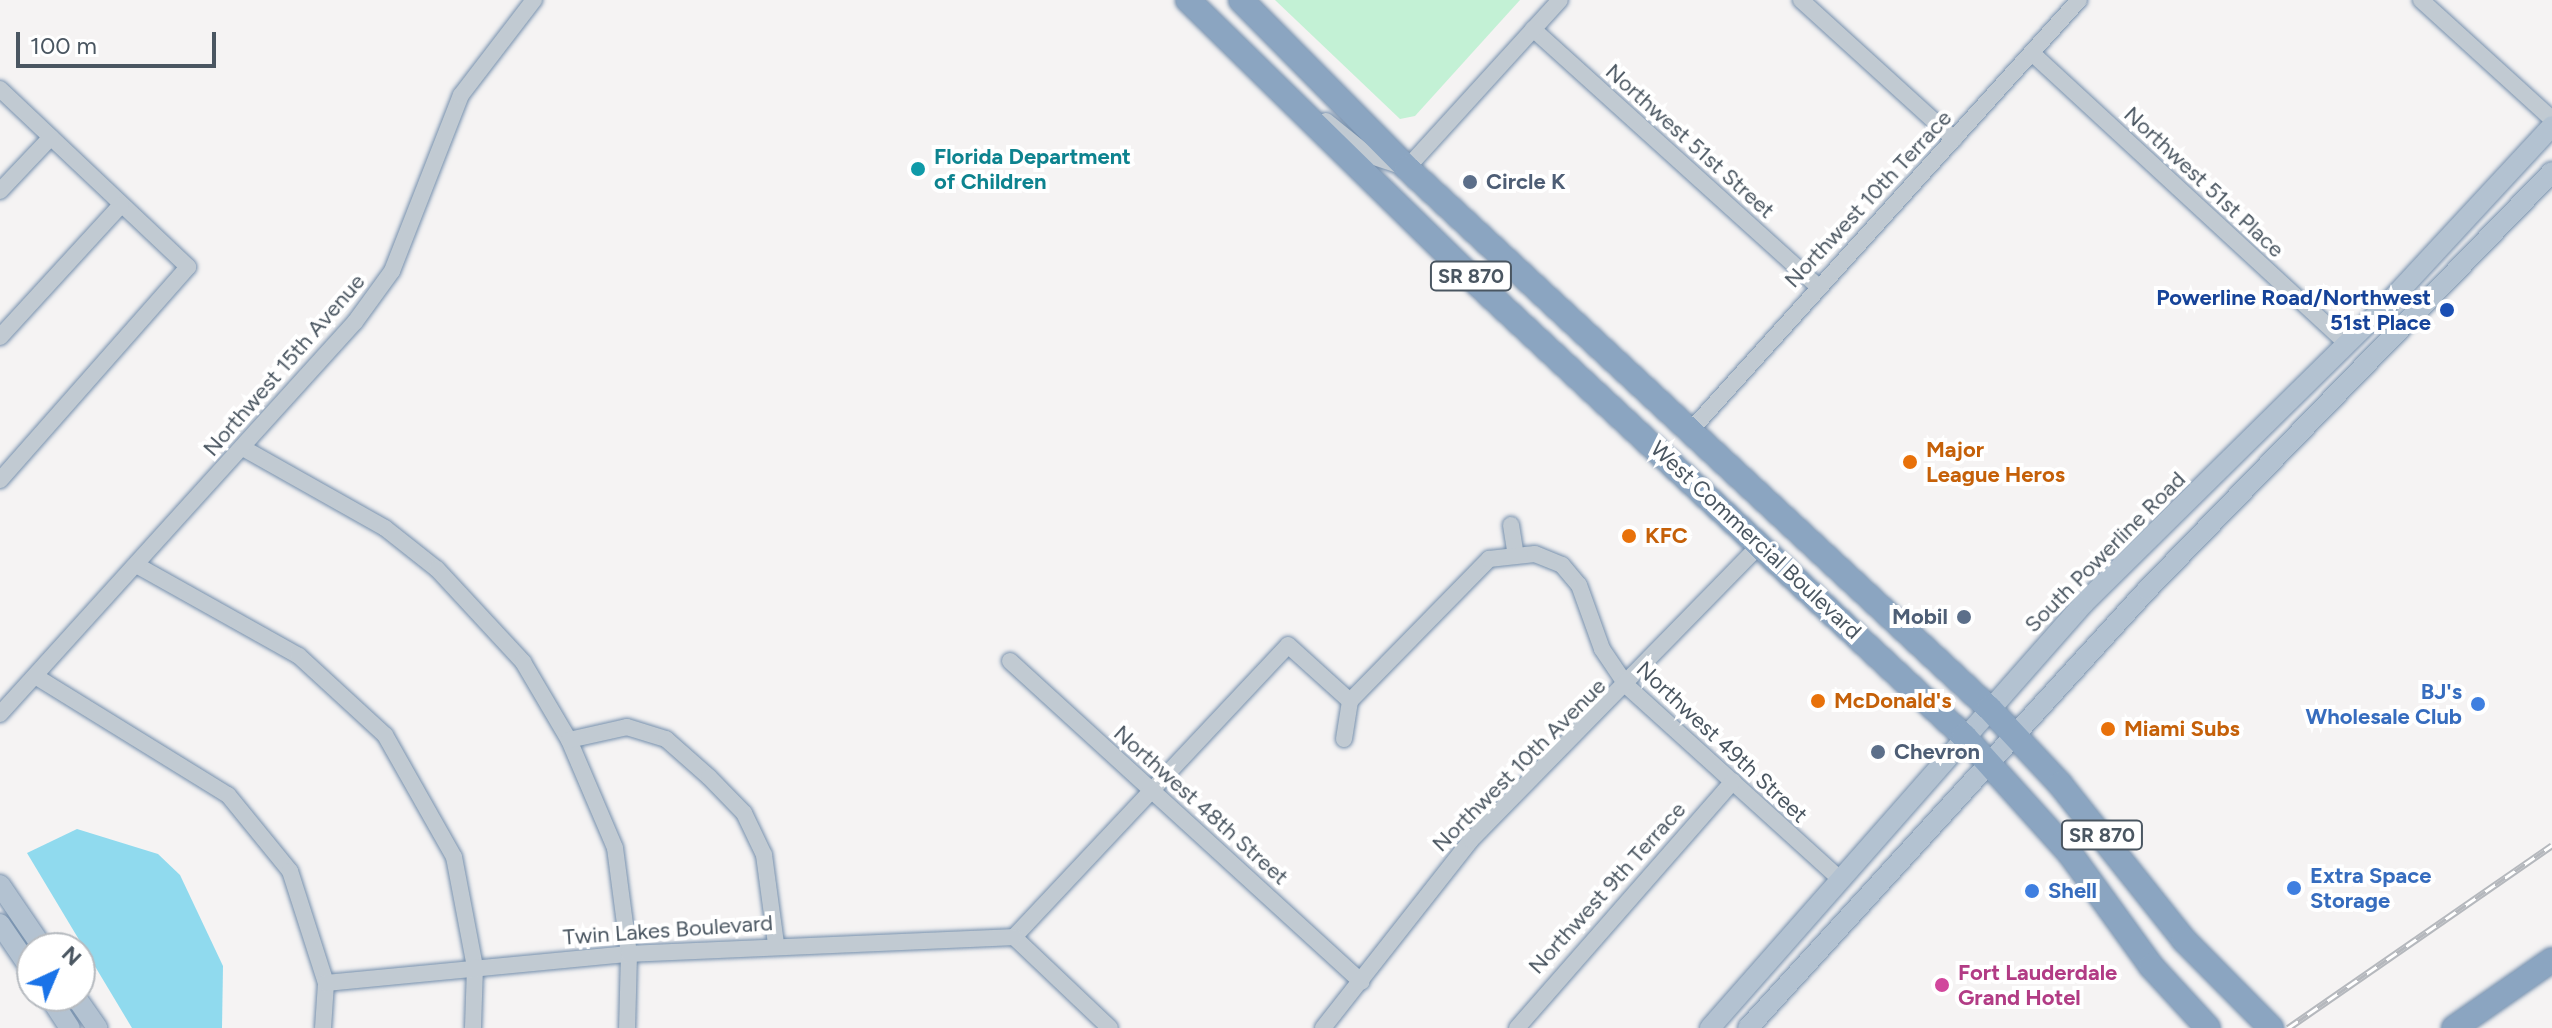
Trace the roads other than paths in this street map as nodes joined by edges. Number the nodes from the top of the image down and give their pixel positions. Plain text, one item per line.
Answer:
1 (534, 0) edge
2 (1188, 0) edge
3 (1241, 0) edge
4 (1560, 0) edge
5 (1801, 0) edge
6 (2079, 0) edge
7 (2421, 0) edge
8 (1533, 29) junction
9 (2032, 53) junction
10 (1273, 80) junction
11 (0, 89) edge
12 (2552, 119) edge
13 (2552, 126) edge
14 (51, 137) junction
15 (1954, 139) junction
16 (1407, 168) junction
17 (2552, 172) edge
18 (0, 191) edge
19 (121, 205) junction
20 (1415, 221) junction
21 (1817, 286) junction
22 (2391, 300) junction
23 (0, 337) edge
24 (2347, 344) junction
25 (1598, 345) junction
26 (2387, 348) junction
27 (2350, 385) junction
28 (1691, 430) junction
29 (243, 448) junction
30 (0, 480) edge
31 (1511, 525) dead end
32 (1761, 544) junction
33 (1516, 556) junction
34 (138, 566) junction
35 (1010, 661) dead end
36 (35, 676) junction
37 (1627, 686) junction
38 (1350, 701) junction
39 (1989, 708) junction
40 (0, 714) edge
41 (2015, 735) junction
42 (1964, 736) junction
43 (1344, 739) dead end
44 (569, 740) junction
45 (1989, 763) junction
46 (1733, 781) junction
47 (1150, 787) junction
48 (1839, 878) junction
49 (0, 885) edge
50 (0, 924) edge
51 (32, 932) edge
52 (1014, 937) junction
53 (776, 944) junction
54 (16, 948) edge
55 (629, 954) junction
56 (2552, 960) edge
57 (475, 967) junction
58 (1362, 982) junction
59 (326, 983) junction
60 (323, 1028) edge
61 (473, 1028) edge
62 (627, 1028) edge
63 (1110, 1028) edge
64 (1323, 1028) edge
65 (1517, 1028) edge
66 (1710, 1028) edge
67 (1748, 1028) edge
68 (2208, 1028) edge
69 (2271, 1028) edge
70 (2454, 1028) edge

1 - 29 street, Northwest 15th Avenue
2 - 10 highway, West Commercial Boulevard / SR 870
3 - 16 highway, West Commercial Boulevard / SR 870
4 - 8 street
5 - 15 street
6 - 9 street, Northwest 10th Terrace
7 - 12 street
8 - 16 street
8 - 21 street, Northwest 51st Street
9 - 15 street, Northwest 10th Terrace
9 - 24 street, Northwest 51st Place
10 - 16 street, West Commercial Boulevard
10 - 20 highway, West Commercial Boulevard / SR 870
11 - 14 street
13 - 22 main road, South Powerline Road
14 - 18 street
14 - 19 street
15 - 21 street, Northwest 10th Terrace
16 - 25 highway, West Commercial Boulevard / SR 870
17 - 26 main road
19 - 23 street
19 - 30 street
20 - 25 highway
20 - 32 highway, West Commercial Boulevard / SR 870
21 - 28 street, Northwest 10th Terrace
22 - 24 main road, South Powerline Road
22 - 26 main road
24 - 27 main road
24 - 39 main road, South Powerline Road
25 - 28 highway, West Commercial Boulevard / SR 870
26 - 27 main road
27 - 41 main road
28 - 39 highway, West Commercial Boulevard / SR 870
29 - 34 street, Northwest 15th Avenue
29 - 44 street
31 - 33 street
32 - 37 street, Northwest 10th Avenue
32 - 42 highway, West Commercial Boulevard / SR 870
33 - 37 street, Northwest 49th Street
33 - 38 street, Northwest 49th Street
34 - 36 street, Northwest 15th Avenue
34 - 57 street
35 - 47 street, Northwest 48th Street
36 - 40 street, Northwest 15th Avenue
36 - 59 street
37 - 46 street, Northwest 49th Street
37 - 58 street, Northwest 10th Avenue
38 - 43 street
38 - 47 street
39 - 41 highway, West Commercial Boulevard / SR 870
39 - 42 main road, South Powerline Road
41 - 45 main road
41 - 69 highway, West Commercial Boulevard / SR 870
42 - 45 highway, West Commercial Boulevard / SR 870
42 - 48 main road, South Powerline Road
44 - 53 street
44 - 55 street
45 - 67 main road
45 - 68 highway, West Commercial Boulevard / SR 870
46 - 48 street, Northwest 49th Street
46 - 65 street, Northwest 9th Terrace
47 - 52 street
47 - 58 street, Northwest 48th Street
48 - 66 main road, South Powerline Road
49 - 51 main road
50 - 54 main road
52 - 53 street, Twin Lakes Boulevard
52 - 63 street
53 - 55 street, Twin Lakes Boulevard
55 - 57 street, Twin Lakes Boulevard
55 - 62 street
56 - 70 highway
57 - 59 street, Twin Lakes Boulevard
57 - 61 street
58 - 64 street, Northwest 10th Avenue
59 - 60 street

